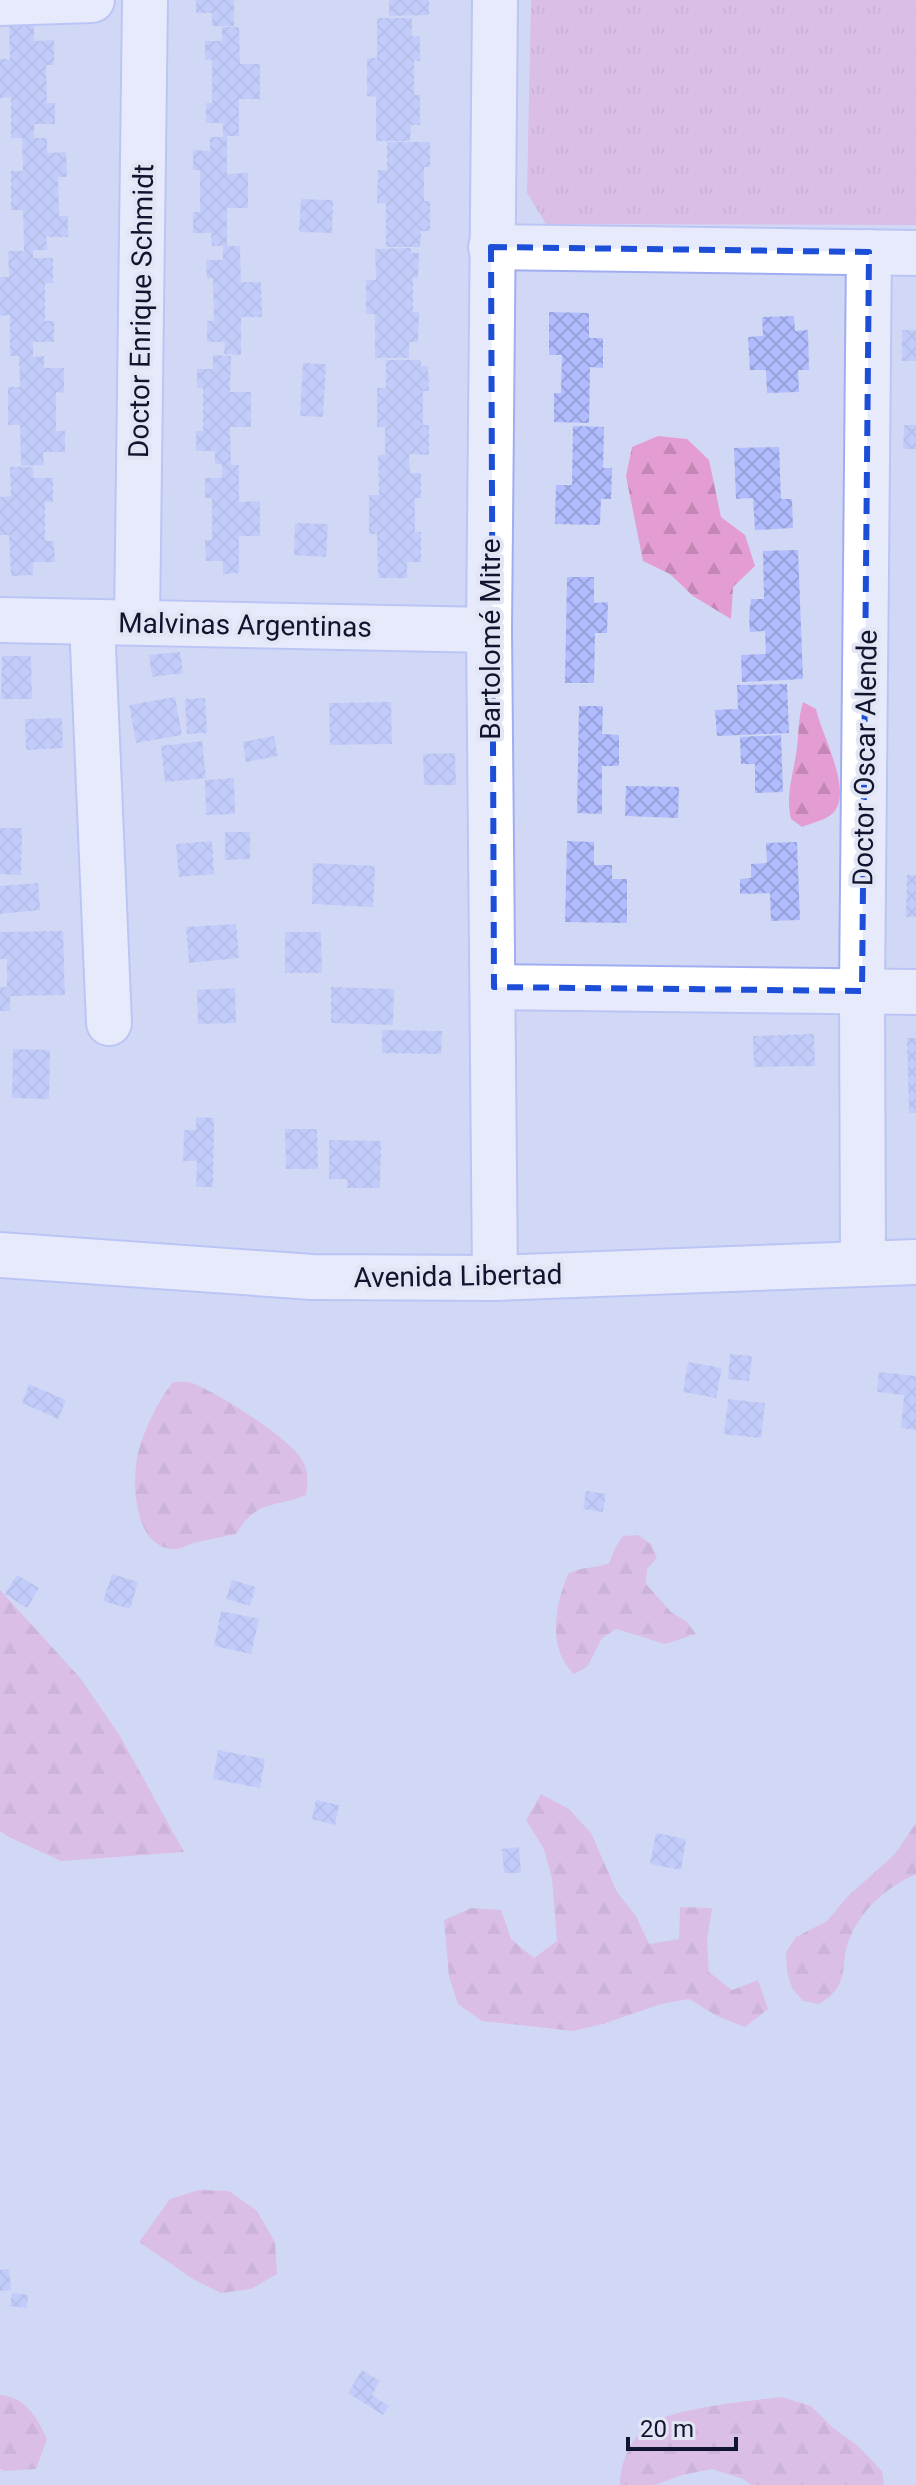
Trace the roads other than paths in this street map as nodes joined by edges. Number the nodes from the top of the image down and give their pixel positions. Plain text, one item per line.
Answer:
1 (92, 0) edge
2 (145, 0) edge
3 (495, 0) edge
4 (0, 3) edge
5 (491, 247) junction
6 (869, 252) junction
7 (916, 253) edge
8 (0, 620) edge
9 (92, 622) junction
10 (137, 622) junction
11 (489, 630) junction
12 (494, 987) junction
13 (862, 991) junction
14 (916, 992) edge
15 (109, 1023) dead end
16 (0, 1255) edge
17 (916, 1262) edge
18 (863, 1264) junction
19 (495, 1278) junction

1 - 4 street
2 - 10 street, Doctor Enrique Schmidt
3 - 5 street, Bartolomé Mitre
5 - 6 street
5 - 11 street, Bartolomé Mitre
6 - 7 street
6 - 13 street, Doctor Oscar Alende
8 - 9 street, Malvinas Argentinas
9 - 10 street, Malvinas Argentinas
9 - 15 street
10 - 11 street, Malvinas Argentinas
11 - 12 street, Bartolomé Mitre
12 - 13 street
12 - 19 street, Bartolomé Mitre
13 - 14 street
13 - 18 street, Doctor Oscar Alende
16 - 19 street, Avenida Libertad
17 - 18 street, Avenida Libertad
18 - 19 street, Avenida Libertad

